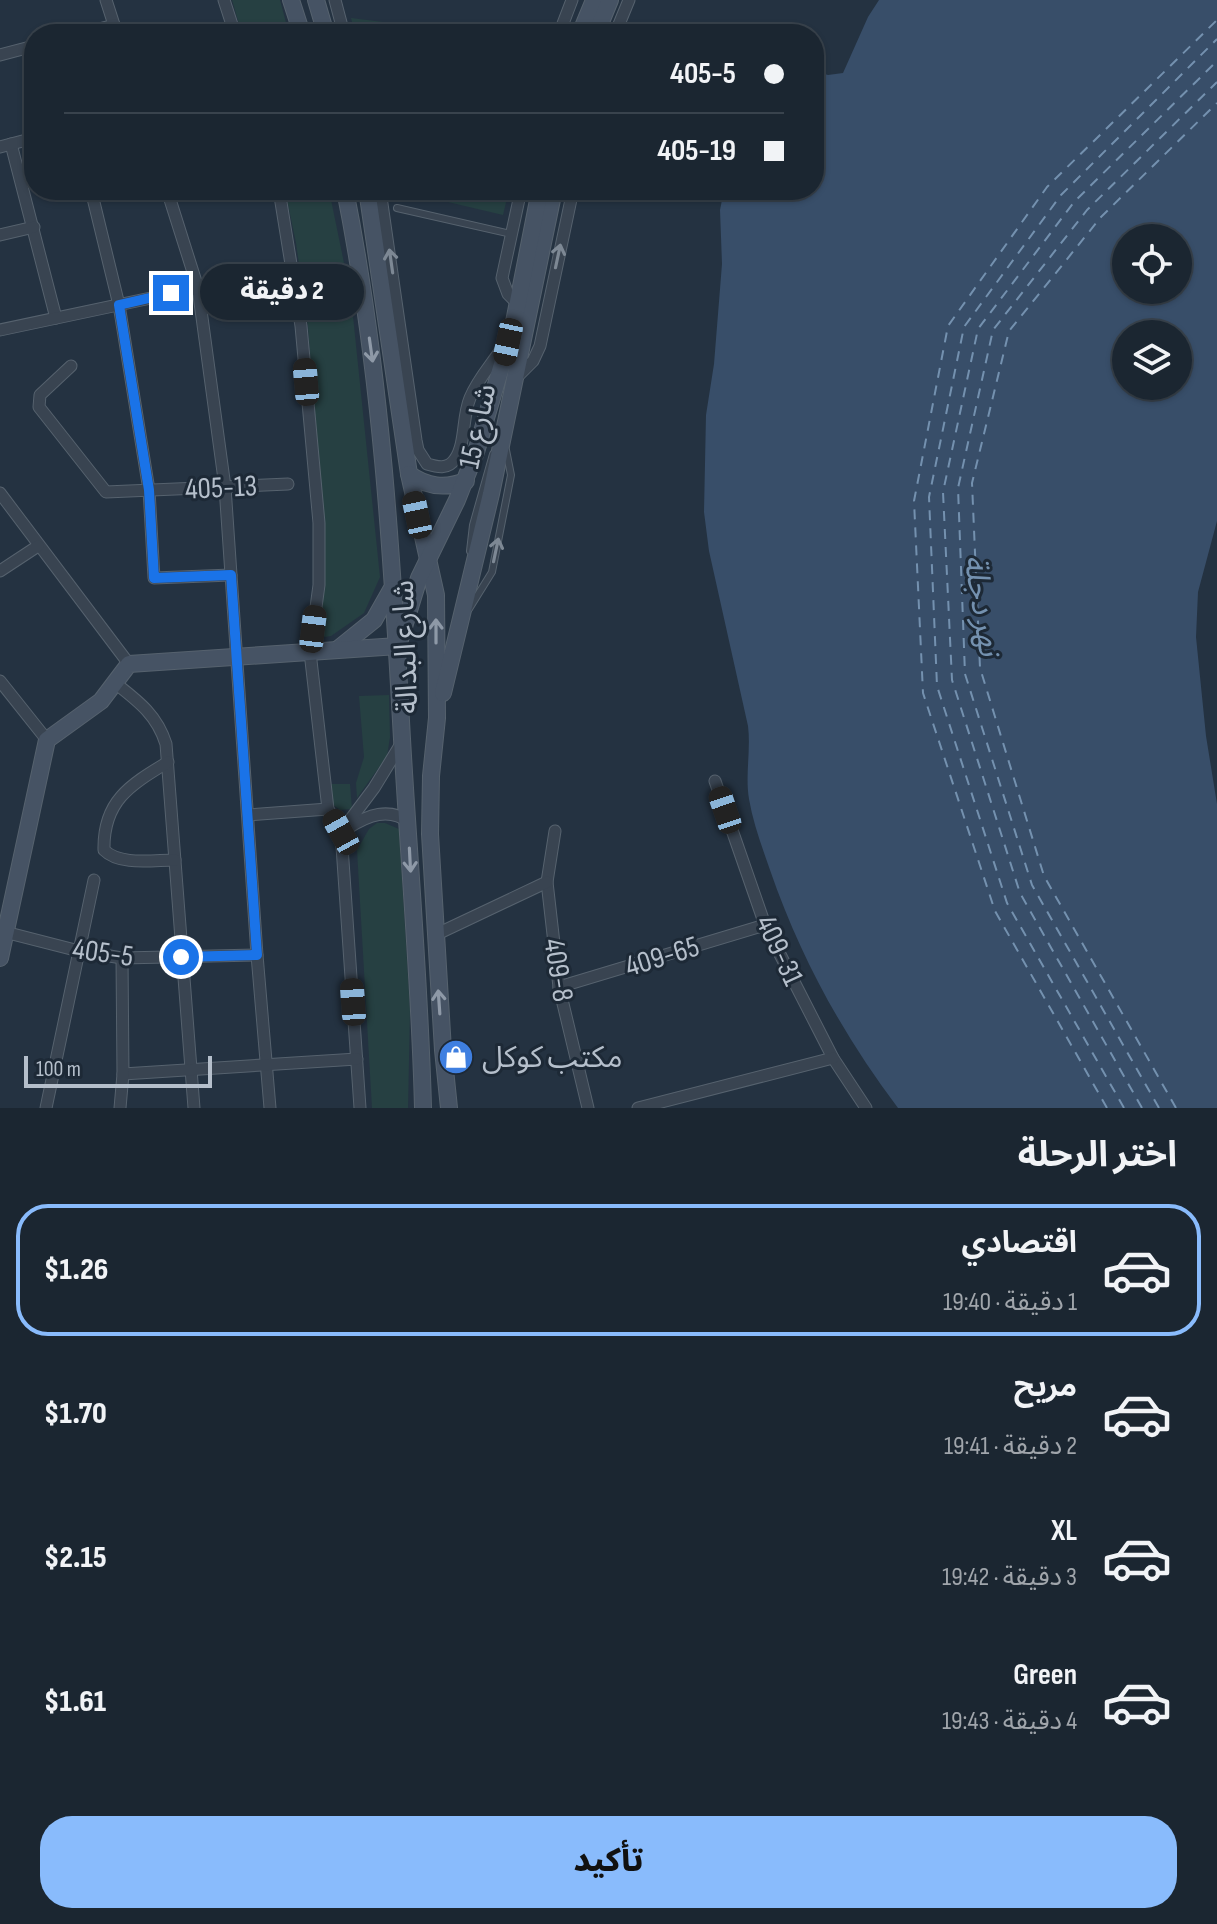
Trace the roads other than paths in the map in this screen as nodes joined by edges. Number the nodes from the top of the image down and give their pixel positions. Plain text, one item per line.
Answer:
1 (106, 0) edge
2 (224, 0) edge
3 (291, 0) edge
4 (316, 0) edge
5 (335, 0) edge
6 (572, 0) edge
7 (594, 0) edge
8 (610, 0) edge
9 (629, 0) edge
10 (114, 24) edge
11 (232, 24) edge
12 (299, 24) edge
13 (323, 24) edge
14 (341, 24) edge
15 (563, 24) edge
16 (584, 24) edge
17 (600, 24) edge
18 (619, 24) edge
19 (24, 49) edge
20 (0, 55) edge
21 (6, 145) edge
22 (24, 198) edge
23 (25, 200) edge
24 (93, 200) edge
25 (170, 200) edge
26 (281, 200) edge
27 (347, 200) edge
28 (368, 200) edge
29 (381, 200) edge
30 (519, 200) edge
31 (539, 200) edge
32 (550, 200) edge
33 (571, 200) edge
34 (397, 208) dead end
35 (34, 227) junction
36 (511, 234) junction
37 (0, 235) edge
38 (535, 243) junction
39 (198, 288) junction
40 (524, 300) junction
41 (549, 302) junction
42 (119, 305) junction
43 (56, 318) junction
44 (513, 327) junction
45 (0, 330) edge
46 (71, 366) dead end
47 (507, 378) junction
48 (502, 442) junction
49 (409, 474) junction
50 (466, 481) junction
51 (288, 484) dead end
52 (225, 487) junction
53 (149, 490) junction
54 (0, 493) edge
55 (38, 546) junction
56 (428, 556) junction
57 (0, 571) edge
58 (231, 575) junction
59 (393, 587) junction
60 (461, 618) junction
61 (398, 646) junction
62 (337, 650) junction
63 (310, 652) junction
64 (237, 657) junction
65 (129, 664) junction
66 (115, 683) junction
67 (2, 688) edge
68 (437, 718) junction
69 (47, 740) junction
70 (403, 742) junction
71 (168, 762) junction
72 (715, 781) dead end
73 (328, 809) junction
74 (248, 815) junction
75 (409, 822) junction
76 (555, 831) dead end
77 (341, 832) junction
78 (175, 860) junction
79 (94, 880) dead end
80 (547, 882) junction
81 (765, 925) junction
82 (3, 931) edge
83 (435, 935) junction
84 (79, 951) junction
85 (257, 955) junction
86 (181, 957) junction
87 (0, 958) edge
88 (122, 958) junction
89 (559, 987) junction
90 (833, 1058) junction
91 (357, 1059) junction
92 (267, 1065) junction
93 (193, 1069) junction
94 (123, 1074) junction
95 (46, 1108) edge
96 (120, 1108) edge
97 (194, 1108) edge
98 (270, 1108) edge
99 (360, 1108) edge
100 (423, 1108) edge
101 (449, 1108) edge
102 (588, 1108) edge
103 (638, 1108) edge
104 (866, 1108) edge

1 - 10 street
2 - 11 street
3 - 12 main road
4 - 13 main road
5 - 14 street
6 - 15 street
7 - 16 main road
8 - 17 main road
9 - 18 street
19 - 20 street
21 - 22 street
23 - 35 street
24 - 42 street
25 - 39 street
26 - 63 street
27 -> 59 main road, شارع البدالة
28 - 49 main road, شارع البدالة
44 -> 29 street
30 - 36 street
31 - 38 main road, شارع 15
32 - 38 main road, شارع 15
41 -> 33 street
34 - 36 lane
35 - 37 street
35 - 43 street
36 - 40 street
38 - 40 main road, شارع 15
39 - 42 street
39 - 52 street
40 - 41 street
40 - 44 main road, شارع 15
40 - 47 main road, شارع 15
41 - 47 street
42 - 43 street
42 - 53 street
43 - 45 street
44 - 47 main road, شارع 15
46 - 53 street, 405-13
47 - 48 main road, شارع 15
47 - 50 main road, شارع 15
48 - 60 main road, شارع 15
60 -> 48 lane
49 - 50 main road
49 - 56 main road, شارع البدالة
50 - 56 main road, شارع 15
51 - 52 street, 405-13
52 - 53 street, 405-13
52 - 58 street
53 - 58 street
54 - 55 street
55 - 57 street
55 - 65 street
56 - 61 main road, شارع 15
68 -> 56 main road, شارع البدالة
58 - 64 street
59 - 61 main road, شارع البدالة
59 - 62 main road
60 - 68 main road, شارع 15
61 - 62 main road
61 - 70 main road, شارع البدالة
62 - 63 main road
63 - 64 main road
63 - 73 street
64 - 65 main road
64 - 74 street
65 - 66 main road
66 - 69 main road
66 - 71 street
67 - 69 street
68 - 83 main road, شارع البدالة
69 - 82 main road
70 - 75 main road, شارع البدالة
70 - 77 street
71 - 78 street
71 - 78 street
72 - 81 street, 409-31
73 - 74 street
73 - 77 street
74 - 85 street
75 - 77 street
75 -> 100 main road, شارع البدالة
76 - 80 street, 409-8
77 - 91 street
78 - 86 street
79 - 84 street
80 - 83 street
80 - 89 street, 409-8
81 - 89 street, 409-65
81 - 90 street, 409-31
82 - 84 street, 405-5
82 - 87 main road
101 -> 83 main road, شارع البدالة
84 - 88 street, 405-5
84 - 95 street
85 - 86 street, 405-5
85 - 92 street
86 - 88 street, 405-5
86 - 93 street
88 - 94 street
89 - 102 street, 409-8
90 - 103 street
90 - 104 street, 409-31
91 - 92 street
91 - 99 street
92 - 93 street
92 - 98 street
93 - 94 street
93 - 97 street
94 - 96 street

